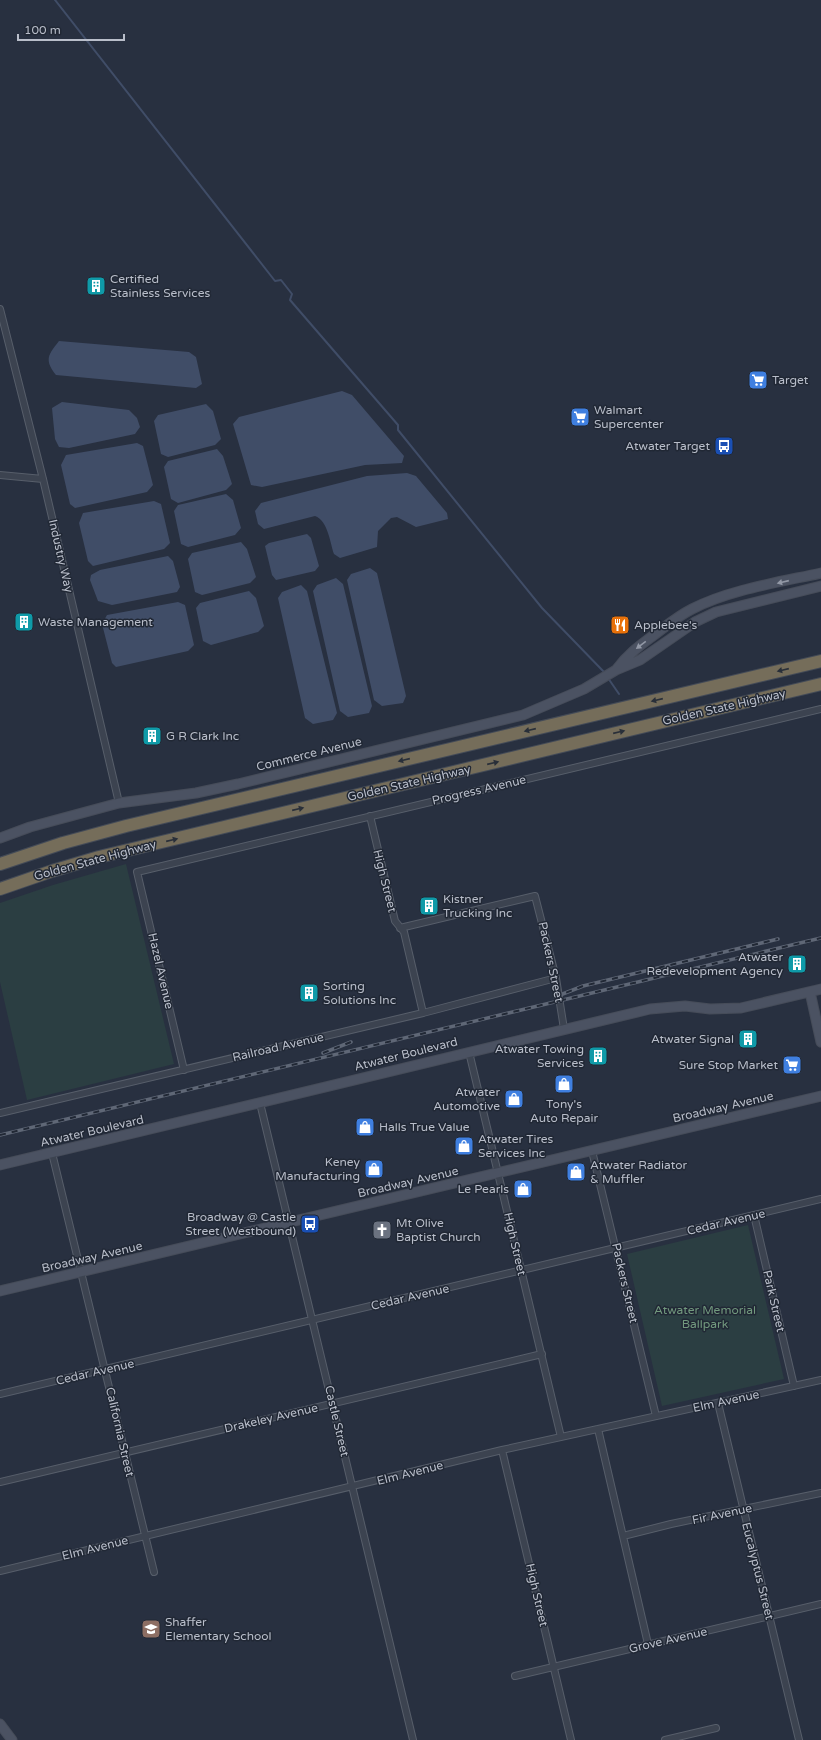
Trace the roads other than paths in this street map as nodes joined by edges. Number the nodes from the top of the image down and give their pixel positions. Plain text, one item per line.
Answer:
1 (0, 310) edge
2 (0, 475) edge
3 (43, 479) junction
4 (821, 573) edge
5 (821, 586) edge
6 (821, 661) edge
7 (616, 670) junction
8 (821, 684) edge
9 (821, 709) edge
10 (120, 803) junction
11 (370, 816) junction
12 (0, 838) edge
13 (0, 864) edge
14 (137, 872) joint
15 (0, 889) edge
16 (400, 928) junction
17 (556, 978) junction
18 (821, 989) edge
19 (810, 992) junction
20 (423, 1013) junction
21 (564, 1029) junction
22 (821, 1042) edge
23 (469, 1052) junction
24 (184, 1070) junction
25 (821, 1096) edge
26 (260, 1103) junction
27 (0, 1113) edge
28 (592, 1151) junction
29 (52, 1153) junction
30 (0, 1165) edge
31 (499, 1173) junction
32 (821, 1199) edge
33 (754, 1215) junction
34 (289, 1222) junction
35 (616, 1248) junction
36 (522, 1270) junction
37 (82, 1272) junction
38 (0, 1291) edge
39 (313, 1320) junction
40 (542, 1354) junction
41 (105, 1369) junction
42 (821, 1380) edge
43 (794, 1386) junction
44 (0, 1394) edge
45 (333, 1403) junction
46 (718, 1403) junction
47 (656, 1416) junction
48 (598, 1429) junction
49 (561, 1437) junction
50 (502, 1450) junction
51 (125, 1452) junction
52 (0, 1482) edge
53 (352, 1487) junction
54 (821, 1493) edge
55 (744, 1509) junction
56 (145, 1536) junction
57 (623, 1536) junction
58 (0, 1571) edge
59 (154, 1572) dead end
60 (821, 1604) edge
61 (769, 1616) junction
62 (648, 1644) junction
63 (554, 1667) junction
64 (515, 1676) dead end
65 (0, 1724) edge
66 (716, 1728) dead end
67 (12, 1740) edge
68 (413, 1740) edge
69 (571, 1740) edge
70 (664, 1740) edge
71 (799, 1740) edge

1 - 3 street, Industry Way
2 - 3 street
3 - 10 street, Industry Way
4 -> 7 street, Commerce Avenue
5 - 7 street, Commerce Avenue
6 -> 13 highway, Golden State Highway
7 - 10 street, Commerce Avenue
15 -> 8 highway, Golden State Highway
9 - 11 street, Progress Avenue
10 - 12 street, Commerce Avenue
11 - 14 street, Progress Avenue
11 - 16 street, High Street
14 - 24 street, Hazel Avenue
16 - 17 street, Packers Street
16 - 20 street, High Street
17 - 20 street, Railroad Avenue
17 - 21 street, Packers Street
18 - 19 street, Atwater Boulevard
19 - 21 street, Atwater Boulevard
19 - 22 street
20 - 24 street, Railroad Avenue
21 - 23 street, Atwater Boulevard
23 - 26 street, Atwater Boulevard
23 - 31 street, High Street
24 - 27 street, Railroad Avenue
25 - 28 street, Broadway Avenue
26 - 29 street, Atwater Boulevard
26 - 34 street, Castle Street
28 - 31 street, Broadway Avenue
28 - 35 street, Packers Street
29 - 30 street, Atwater Boulevard
29 - 37 street, California Street
31 - 34 street, Broadway Avenue
31 - 36 street, High Street
32 - 33 street, Cedar Avenue
33 - 35 street, Cedar Avenue
33 - 43 street, Park Street
34 - 37 street, Broadway Avenue
34 - 39 street, Castle Street
35 - 36 street, Cedar Avenue
35 - 47 street, Packers Street
36 - 39 street, Cedar Avenue
36 - 40 street, High Street
37 - 38 street, Broadway Avenue
37 - 41 street, California Street
39 - 41 street, Cedar Avenue
39 - 45 street, Castle Street
40 - 45 street, Drakeley Avenue
40 - 49 street, High Street
41 - 44 street, Cedar Avenue
41 - 51 street, California Street
42 - 43 street, Elm Avenue
43 - 46 street, Elm Avenue
45 - 51 street, Drakeley Avenue
45 - 53 street, Castle Street
46 - 47 street, Elm Avenue
46 - 55 street, Eucalyptus Street
47 - 48 street, Elm Avenue
48 - 49 street, Elm Avenue
48 - 57 street
49 - 50 street, Elm Avenue
50 - 53 street, Elm Avenue
50 - 63 street, High Street
51 - 52 street, Drakeley Avenue
51 - 56 street, California Street
53 - 56 street, Elm Avenue
53 - 68 street, Castle Street
54 - 55 street, Fir Avenue
55 - 57 street, Fir Avenue
55 - 61 street, Eucalyptus Street
56 - 58 street, Elm Avenue
56 - 59 street, California Street
57 - 62 street
60 - 61 street, Grove Avenue
61 - 62 street, Grove Avenue
61 - 71 street, Eucalyptus Street
62 - 63 street, Grove Avenue
63 - 64 street, Grove Avenue
63 - 69 street, High Street
65 - 67 street
66 - 70 street

